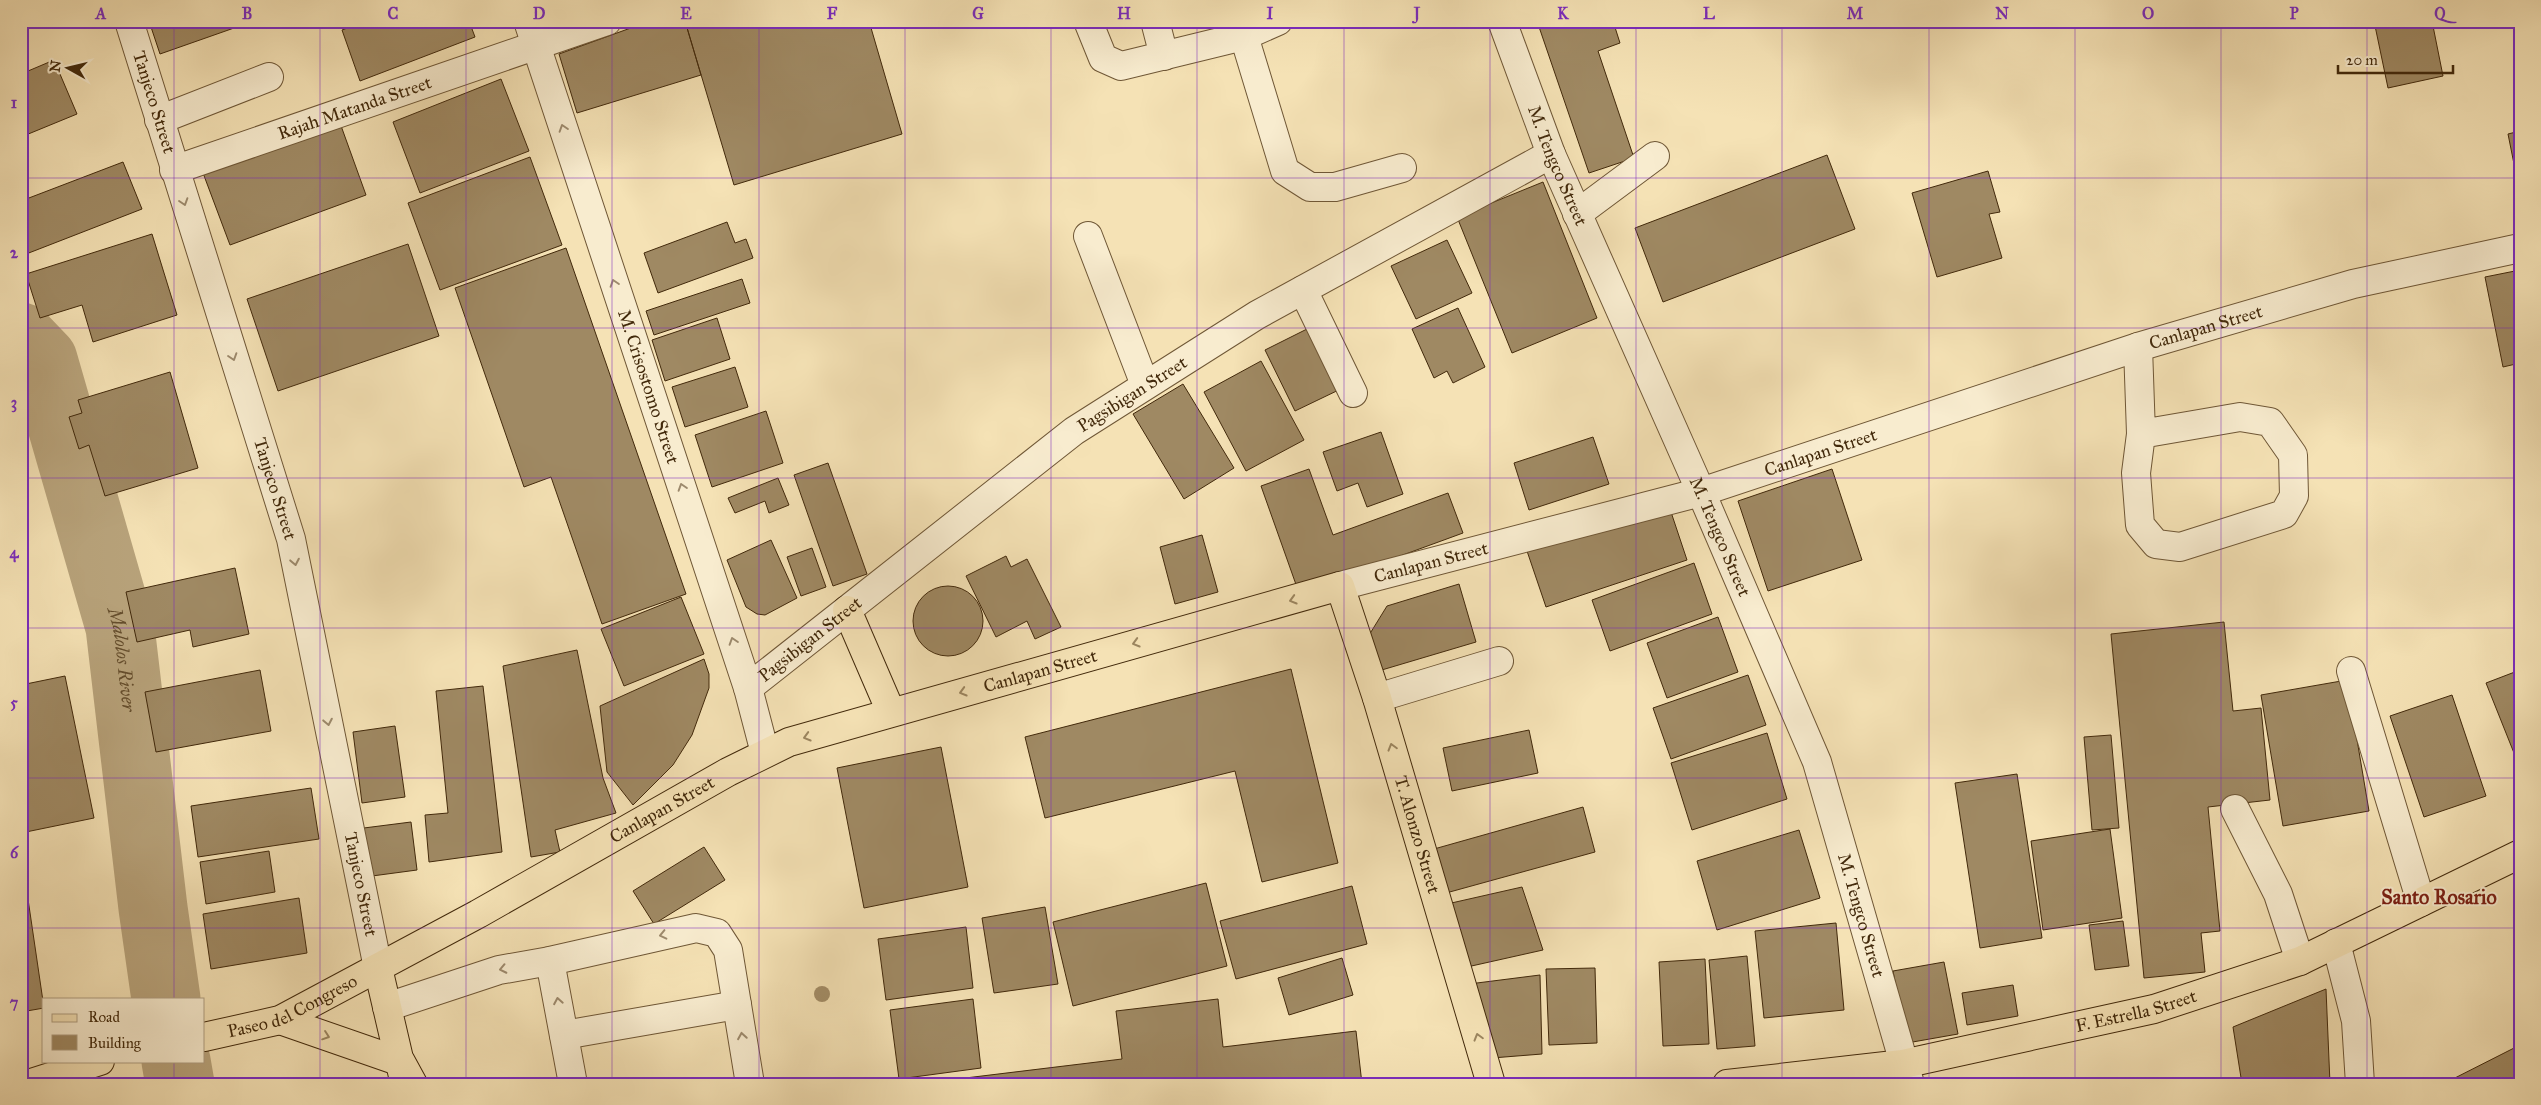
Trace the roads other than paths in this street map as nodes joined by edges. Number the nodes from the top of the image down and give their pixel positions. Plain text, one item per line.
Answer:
1 (129, 21) edge
2 (528, 21) edge
3 (607, 21) edge
4 (1088, 21) edge
5 (1154, 21) edge
6 (1278, 21) edge
7 (1502, 21) edge
8 (1244, 36) junction
9 (536, 47) junction
10 (1164, 56) junction
11 (269, 77) dead end
12 (159, 120) junction
13 (1551, 154) junction
14 (1655, 156) dead end
15 (1402, 168) dead end
16 (174, 170) junction
17 (1577, 214) junction
18 (1088, 236) dead end
19 (2520, 248) edge
20 (1303, 290) junction
21 (2138, 348) junction
22 (1145, 385) junction
23 (1353, 393) dead end
24 (2141, 434) junction
25 (1701, 492) junction
26 (1340, 586) junction
27 (847, 610) junction
28 (1499, 661) dead end
29 (2350, 671) dead end
30 (748, 688) junction
31 (1378, 698) junction
32 (891, 712) junction
33 (765, 753) junction
34 (2235, 809) dead end
35 (2520, 854) edge
36 (2421, 902) junction
37 (2336, 943) junction
38 (550, 961) junction
39 (2300, 961) junction
40 (378, 968) junction
41 (737, 1005) junction
42 (387, 1007) junction
43 (280, 1020) junction
44 (564, 1035) junction
45 (207, 1037) edge
46 (97, 1062) edge
47 (1907, 1074) edge
48 (406, 1077) edge
49 (28, 1084) edge
50 (573, 1084) edge
51 (750, 1084) edge
52 (1492, 1084) edge
53 (1727, 1084) edge
54 (2360, 1084) edge

1 - 12 street, Tanjeco Street
2 - 9 street, M. Crisostomo Street
3 - 9 street, Rajah Matanda Street
4 - 10 street
5 - 10 street
6 - 8 street
7 - 13 street, M. Tengco Street
8 - 10 street
8 - 15 street
9 - 16 street, Rajah Matanda Street
30 -> 9 street, M. Crisostomo Street
11 - 12 street
12 - 16 street, Tanjeco Street
13 - 17 street, M. Tengco Street
13 - 20 street, Pagsibigan Street
14 - 17 street
16 -> 40 street, Tanjeco Street
17 - 25 street, M. Tengco Street
18 - 22 street
19 - 21 street, Canlapan Street
20 - 22 street, Pagsibigan Street
20 - 23 street
21 - 24 street
21 - 25 street, Canlapan Street
22 - 27 street, Pagsibigan Street
24 - 24 street
25 - 26 street, Canlapan Street
25 - 47 street, M. Tengco Street
26 - 31 main road, T. Alonzo Street
26 -> 32 main road, Canlapan Street
27 - 30 street, Pagsibigan Street
27 - 32 main road
28 - 31 street
29 - 36 street
30 - 33 street, M. Crisostomo Street
52 -> 31 main road, T. Alonzo Street
32 -> 33 main road, Canlapan Street
33 - 40 main road, Canlapan Street
34 - 39 street
35 - 36 main road, F. Estrella Street
36 - 37 main road, F. Estrella Street
37 - 39 main road, F. Estrella Street
37 - 54 street
41 -> 38 street
38 -> 42 street
44 -> 38 street
39 - 47 main road, F. Estrella Street
40 - 42 main road
40 - 43 main road, Paseo del Congreso
41 - 44 street
51 -> 41 street
42 - 48 main road
43 - 45 main road, Paseo del Congreso
43 -> 48 main road
44 - 50 street
46 - 49 main road
47 - 53 main road, F. Estrella Street

